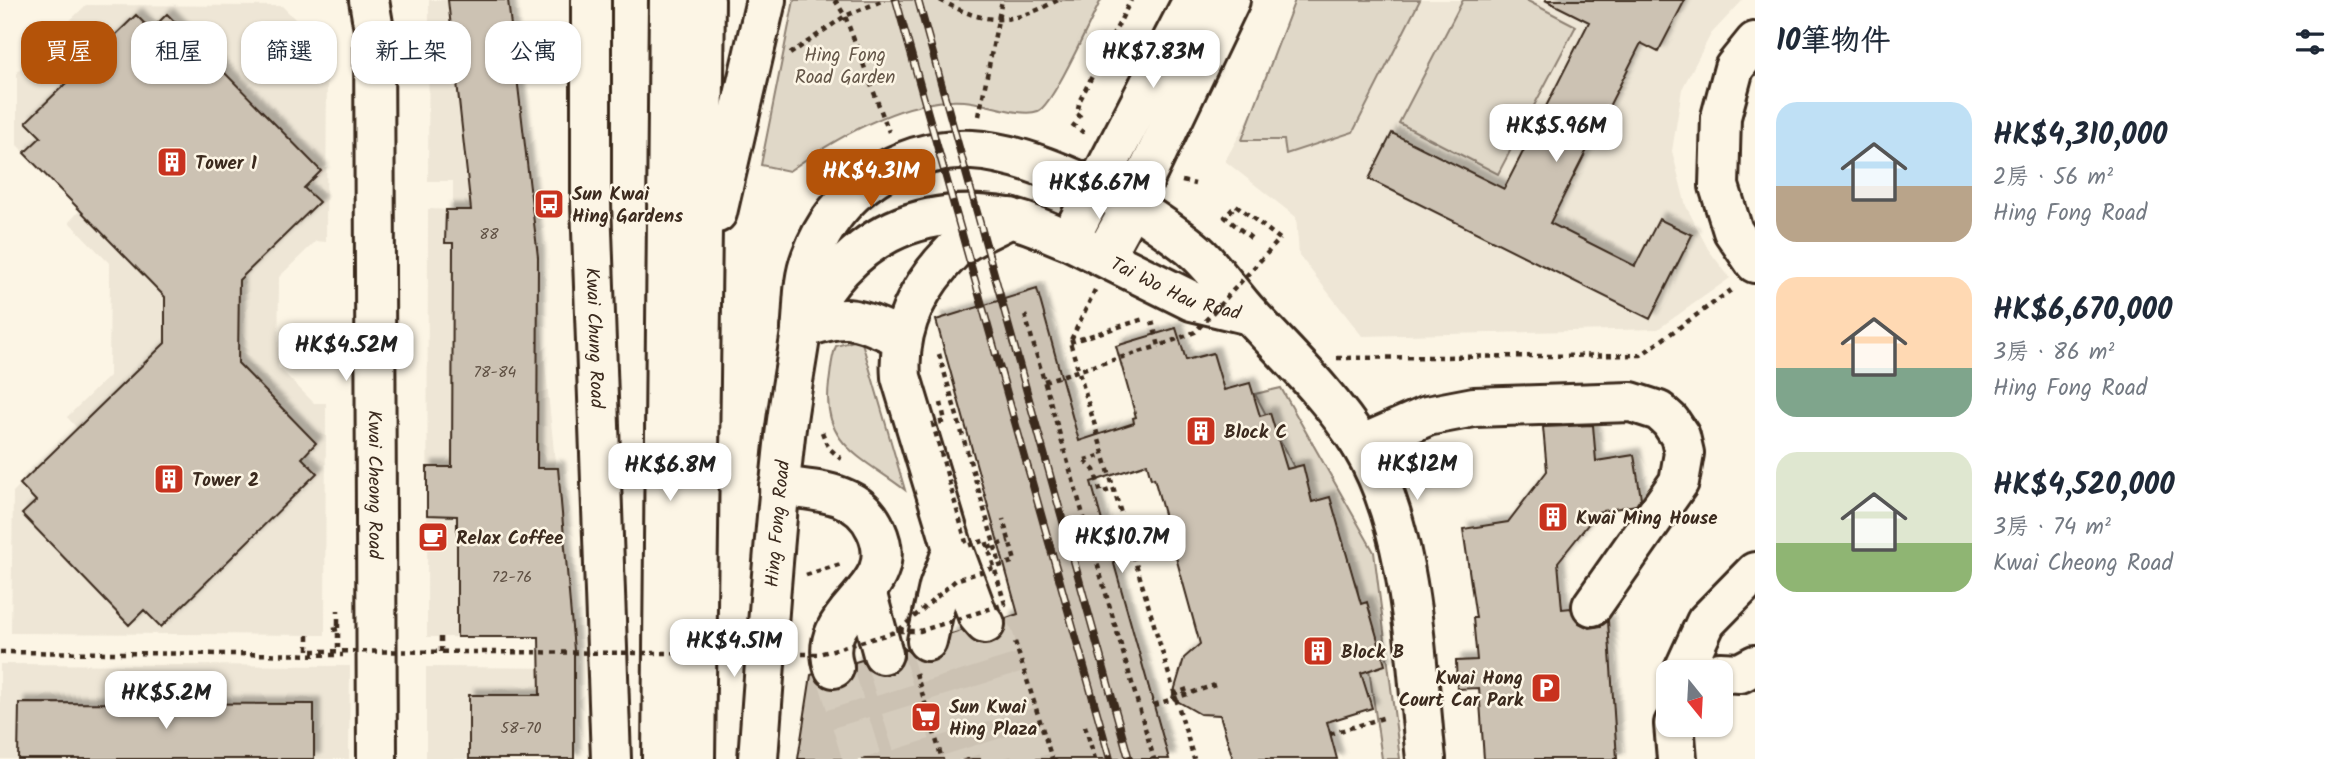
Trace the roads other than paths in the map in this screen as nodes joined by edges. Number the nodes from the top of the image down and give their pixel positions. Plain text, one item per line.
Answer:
1 (369, 0) edge
2 (591, 0) edge
3 (644, 0) edge
4 (668, 0) edge
5 (705, 0) edge
6 (766, 0) edge
7 (1192, 0) edge
8 (1230, 0) edge
9 (1755, 42) edge
10 (1094, 188) junction
11 (1132, 205) junction
12 (1010, 218) junction
13 (1069, 240) junction
14 (1755, 263) edge
15 (704, 264) junction
16 (1100, 271) junction
17 (656, 279) junction
18 (1250, 315) junction
19 (801, 329) junction
20 (918, 339) junction
21 (1361, 445) junction
22 (779, 486) junction
23 (971, 548) junction
24 (1755, 572) edge
25 (857, 601) junction
26 (1592, 606) dead end
27 (920, 640) junction
28 (1703, 660) edge
29 (1755, 665) edge
30 (1733, 672) edge
31 (1675, 737) edge
32 (377, 759) edge
33 (611, 759) edge
34 (640, 759) edge
35 (662, 759) edge
36 (695, 759) edge
37 (758, 759) edge
38 (1426, 759) edge
39 (1677, 759) edge

1 - 32 main road, Kwai Cheong Road
2 - 33 main road, Kwai Chung Road
3 - 17 main road
4 - 17 main road
5 - 15 main road
6 - 15 main road
7 - 10 main road
8 - 11 main road
9 - 14 main road
10 - 11 main road, Tai Wo Hau Road
10 - 13 main road
10 - 19 main road, Hing Fong Road
11 - 16 main road
11 - 18 main road, Tai Wo Hau Road
12 - 13 main road, Hing Fong Road
12 - 19 main road, Hing Fong Road
12 - 20 main road
13 - 16 main road, Hing Fong Road
15 - 36 main road
16 - 18 main road, Tai Wo Hau Road
17 - 34 main road
17 - 35 main road
18 - 21 main road, Tai Wo Hau Road
19 - 20 main road
19 - 22 main road, Hing Fong Road
20 - 23 main road
21 - 26 main road
21 - 38 main road, Tai Wo Hau Road
22 - 25 main road
22 - 37 main road, Hing Fong Road
23 - 27 main road
23 - 27 main road
24 - 28 main road
25 - 27 main road
25 - 27 main road
29 - 30 main road
31 - 39 main road

